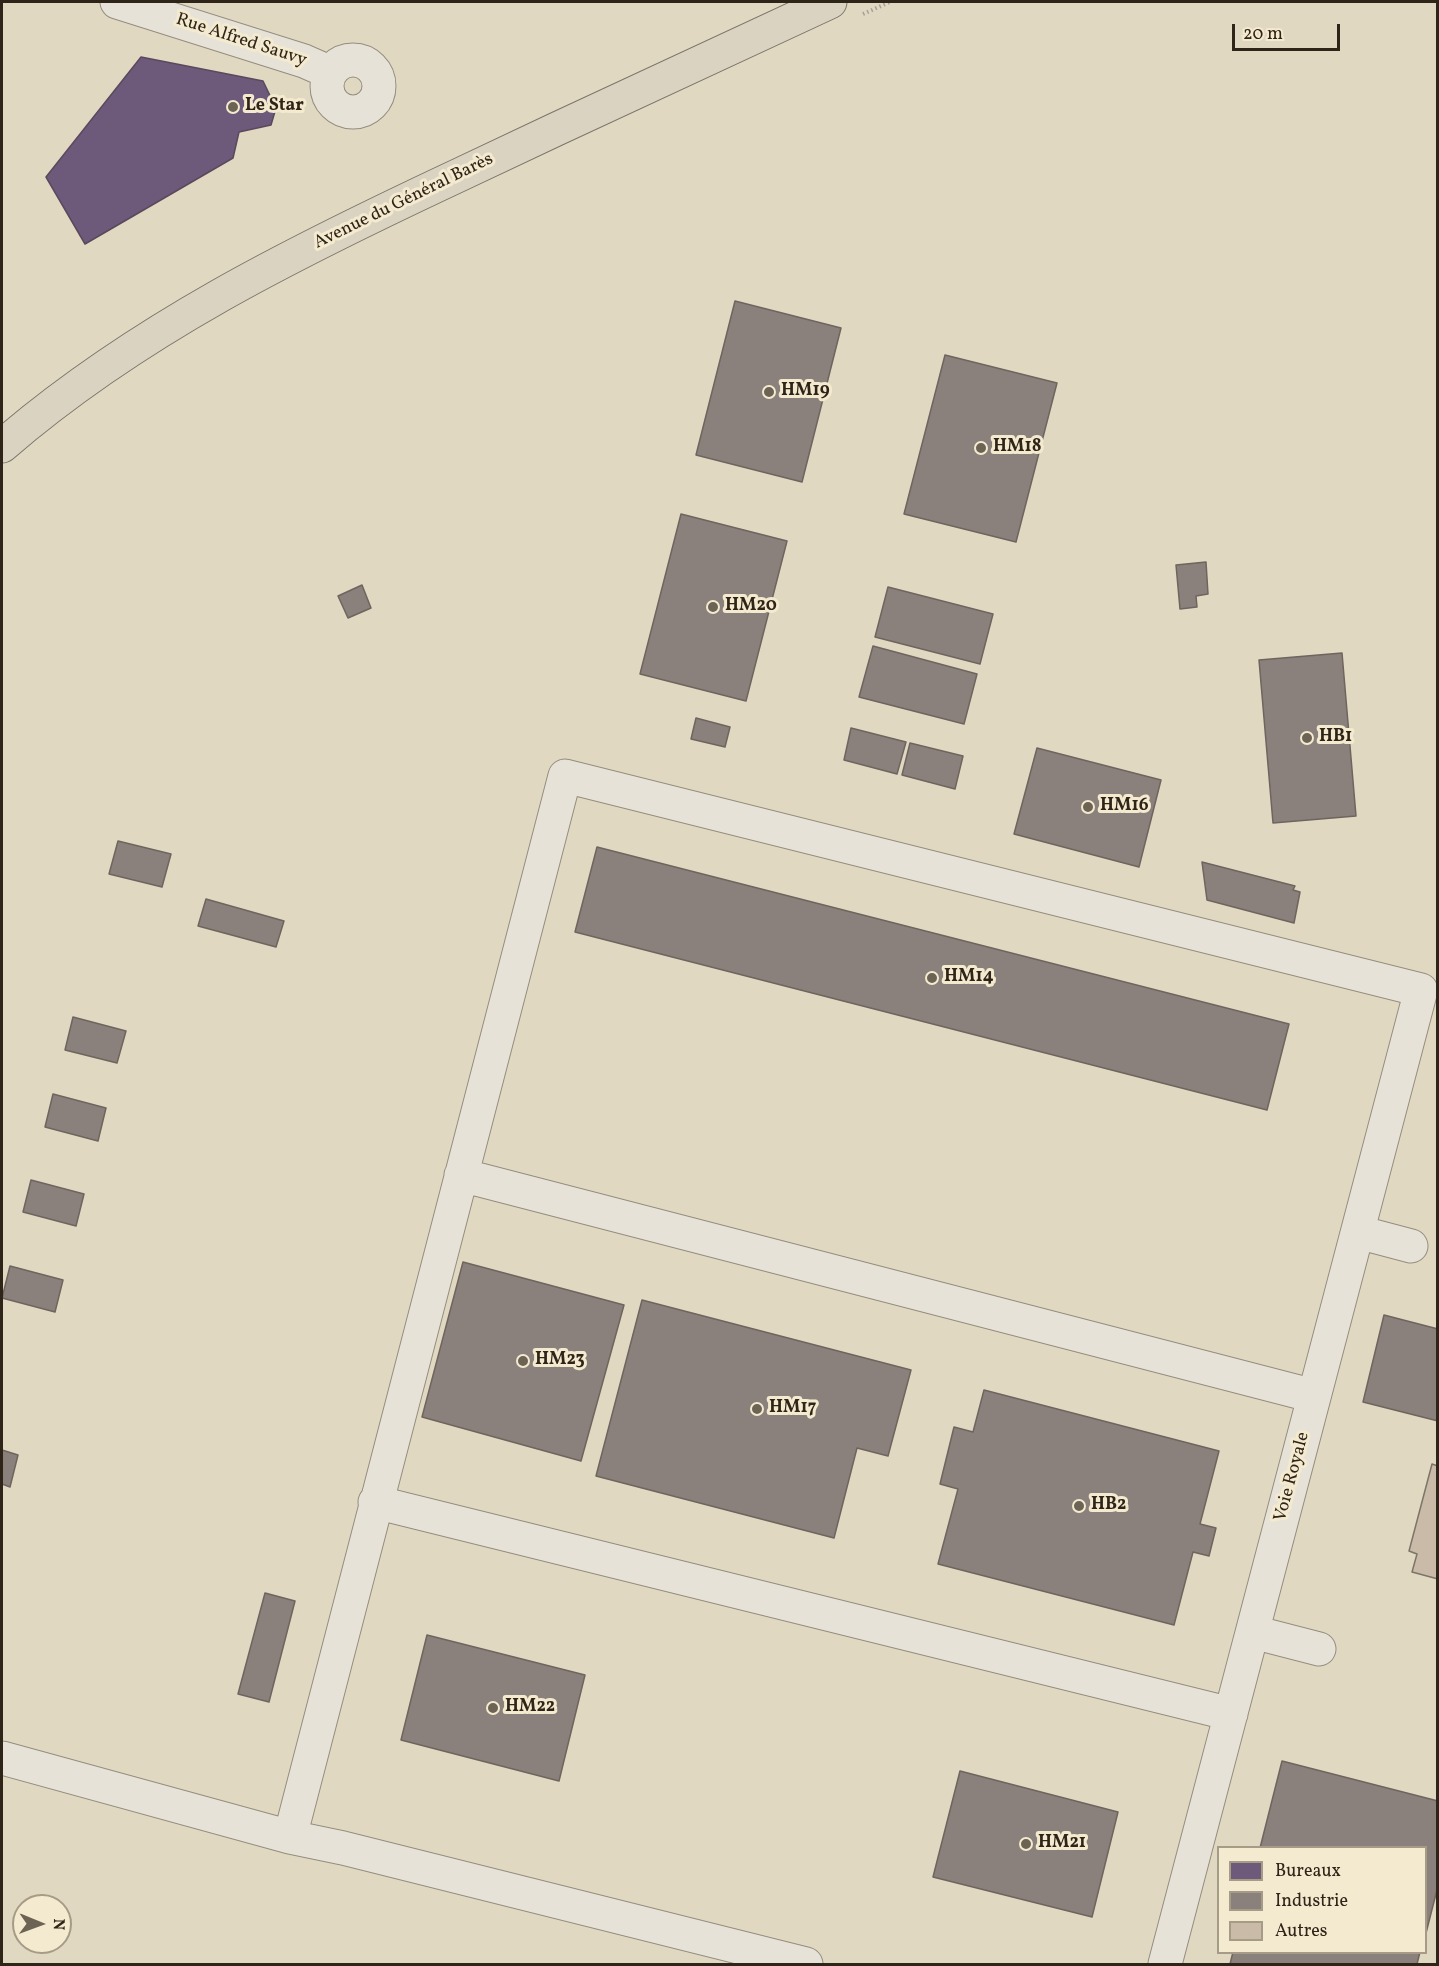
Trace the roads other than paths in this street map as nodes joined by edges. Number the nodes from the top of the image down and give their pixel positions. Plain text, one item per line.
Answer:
1 (117, 2) edge
2 (830, 2) edge
3 (329, 72) dead end
4 (2, 446) edge
5 (460, 1175) junction
6 (1358, 1232) junction
7 (1411, 1246) dead end
8 (1314, 1396) junction
9 (375, 1502) junction
10 (1253, 1632) junction
11 (1319, 1649) dead end
12 (1231, 1714) junction
13 (2, 1758) edge
14 (290, 1837) junction
15 (806, 1965) edge
16 (1165, 1965) edge

1 - 3 street, Rue Alfred Sauvy
2 - 4 main road, Avenue du Général Barès
5 - 6 street, Voie Royale
5 - 8 street
5 - 9 street
6 - 7 street
6 - 8 street, Voie Royale
8 - 10 street, Voie Royale
9 - 12 street
9 - 14 street
10 - 11 street
10 - 12 street, Voie Royale
12 - 16 street, Voie Royale
13 - 14 street
14 - 15 street

